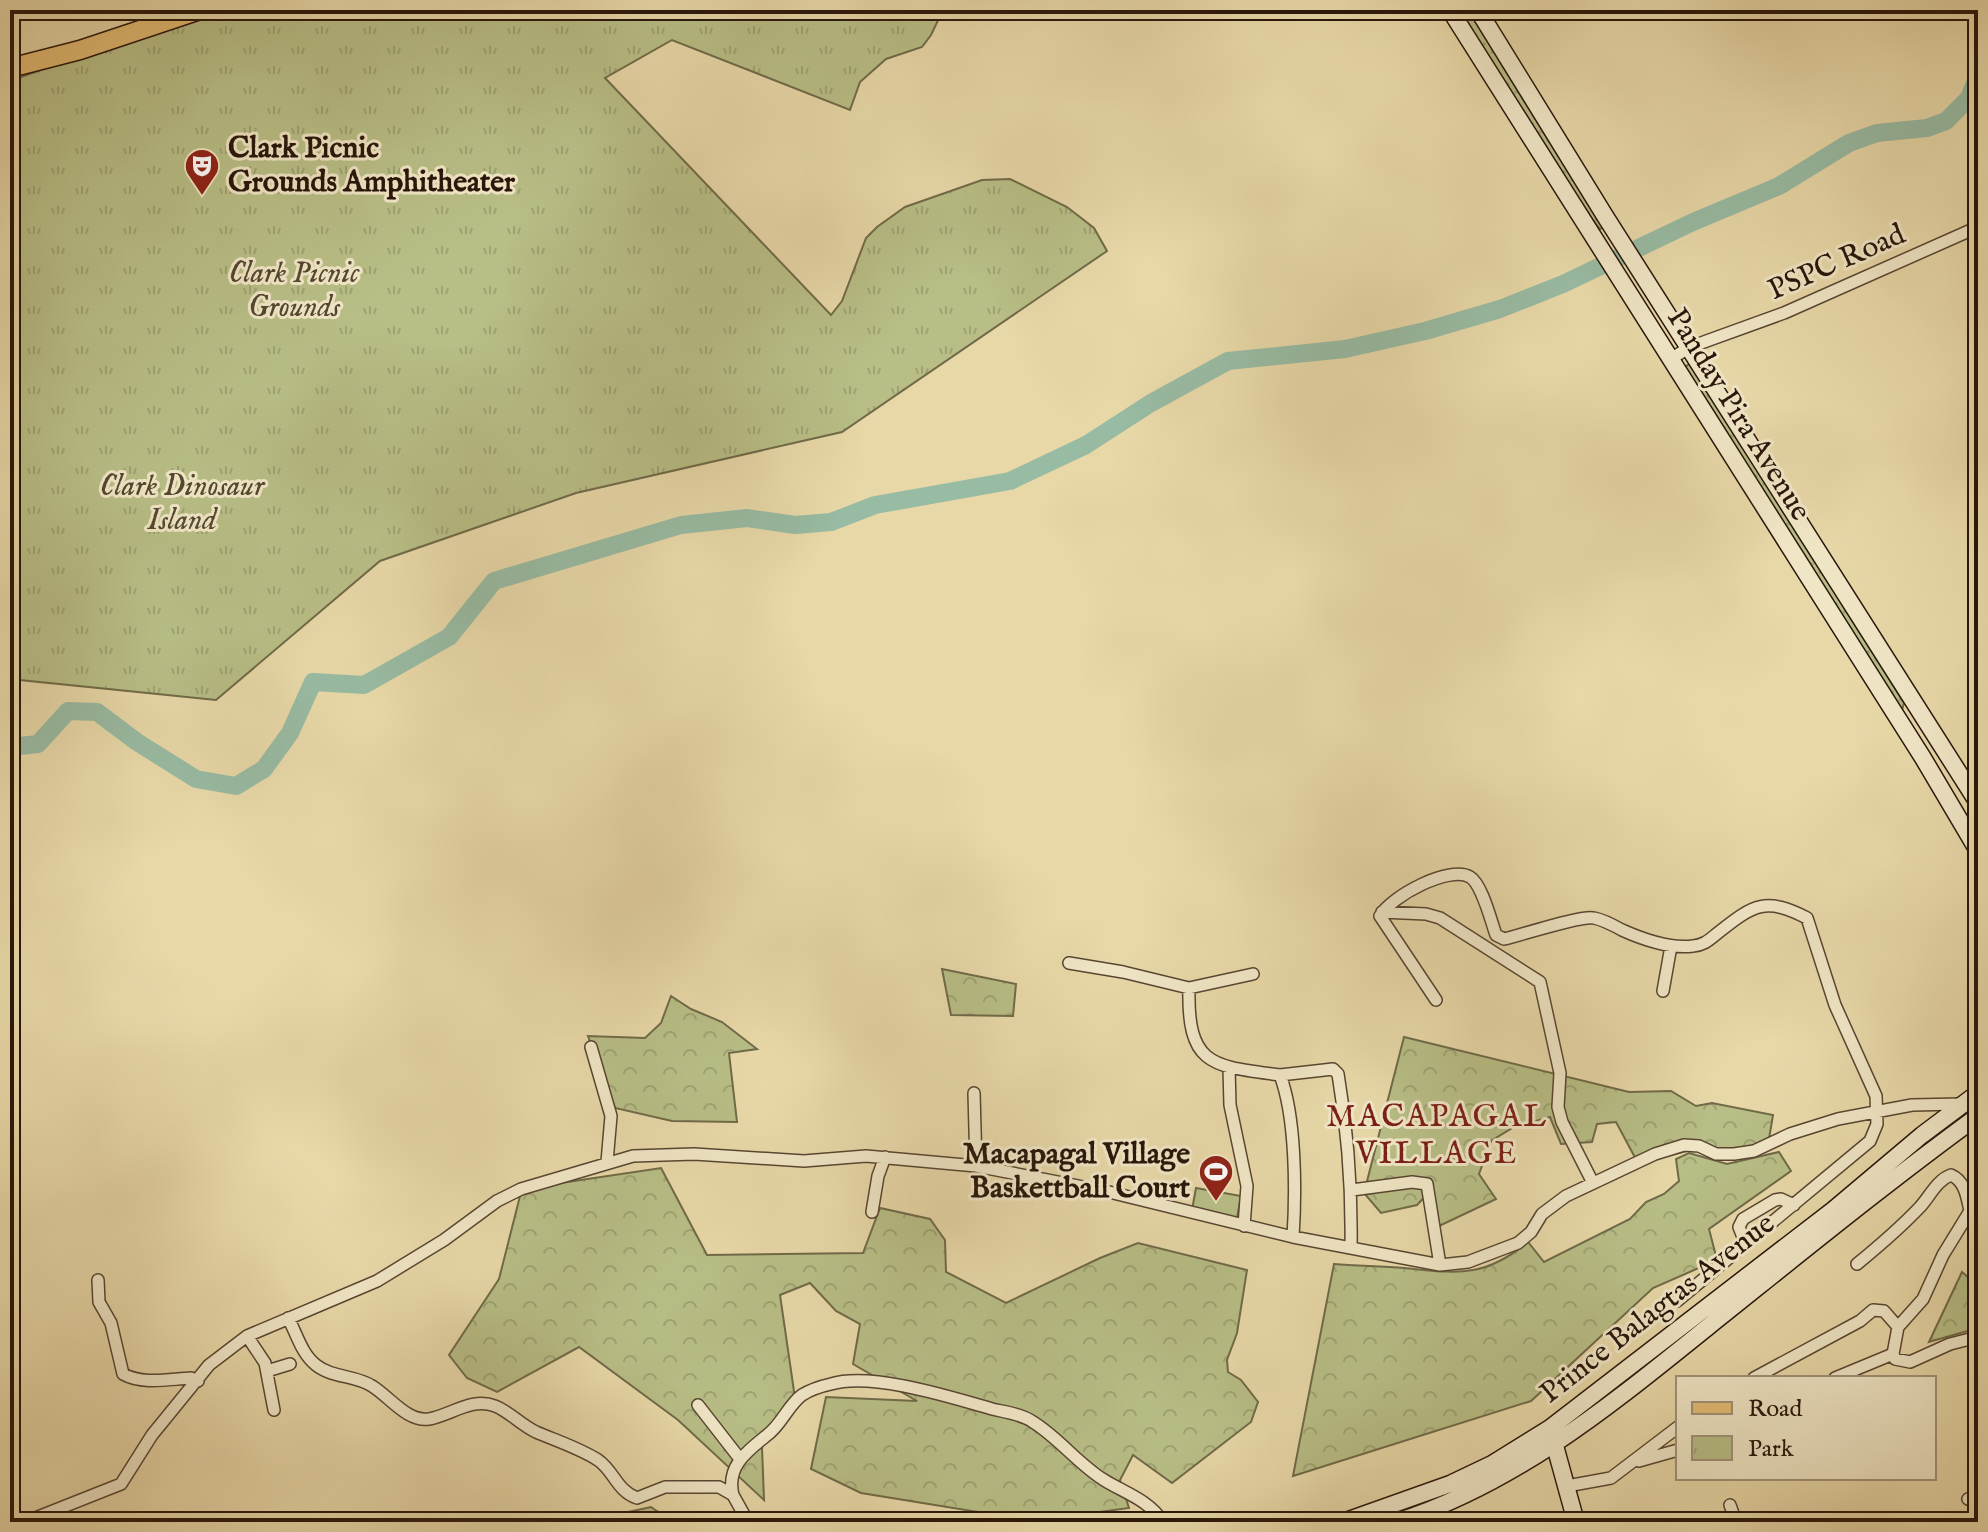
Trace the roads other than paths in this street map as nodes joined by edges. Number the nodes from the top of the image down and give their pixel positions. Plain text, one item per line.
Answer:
1 (200, 10) edge
2 (1450, 10) edge
3 (1478, 10) edge
4 (10, 68) edge
5 (1978, 227) edge
6 (1693, 353) junction
7 (1672, 365) junction
8 (1945, 747) junction
9 (1923, 758) junction
10 (1978, 803) edge
11 (1978, 851) edge
12 (1382, 912) junction
13 (1671, 946) junction
14 (1069, 963) dead end
15 (1253, 974) dead end
16 (1189, 988) junction
17 (1663, 991) dead end
18 (1436, 1000) dead end
19 (591, 1047) dead end
20 (1229, 1068) junction
21 (1280, 1075) junction
22 (974, 1093) dead end
23 (1978, 1093) edge
24 (1962, 1104) junction
25 (1878, 1110) junction
26 (1978, 1116) edge
27 (885, 1157) junction
28 (607, 1162) junction
29 (976, 1166) junction
30 (1593, 1183) junction
31 (1352, 1190) junction
32 (1794, 1205) junction
33 (1974, 1209) edge
34 (872, 1212) dead end
35 (1244, 1226) junction
36 (1293, 1237) junction
37 (1746, 1245) junction
38 (1351, 1248) junction
39 (1857, 1264) dead end
40 (1440, 1265) junction
41 (98, 1280) dead end
42 (1677, 1301) dead end
43 (288, 1318) junction
44 (1898, 1327) junction
45 (247, 1336) junction
46 (1978, 1337) edge
47 (1893, 1354) junction
48 (290, 1364) dead end
49 (267, 1371) junction
50 (1758, 1376) edge
51 (1840, 1376) edge
52 (198, 1381) junction
53 (698, 1405) dead end
54 (274, 1410) dead end
55 (1676, 1429) edge
56 (1553, 1436) junction
57 (1676, 1451) edge
58 (740, 1459) junction
59 (1634, 1462) junction
60 (1567, 1486) junction
61 (733, 1495) junction
62 (1730, 1505) dead end
63 (1575, 1519) edge
64 (25, 1522) edge
65 (748, 1522) edge
66 (1163, 1522) edge
67 (1343, 1522) edge
68 (1396, 1522) edge
69 (1736, 1522) edge

1 - 4 main road
2 - 7 main road, Panday Pira Avenue
3 - 6 main road, Panday Pira Avenue
5 - 6 street, PSPC Road
6 - 7 street, PSPC Road
6 - 8 main road, Panday Pira Avenue
7 - 9 main road, Panday Pira Avenue
8 - 9 main road
8 - 10 main road, Panday Pira Avenue
9 - 11 main road, Panday Pira Avenue
12 - 13 street
12 - 18 street
12 - 30 street
13 - 17 street
13 - 25 street
14 - 16 street
15 - 16 street
16 - 20 street
19 - 28 street
20 - 21 street
20 - 35 street
21 - 31 street
21 - 36 street
22 - 29 street
23 - 24 main road, Prince Balagtas Avenue
24 - 25 street
24 - 56 main road, Prince Balagtas Avenue
25 - 30 street
25 - 32 street
26 - 56 main road, Prince Balagtas Avenue
27 - 28 street
27 - 29 street
27 - 34 street
28 - 43 street
29 - 35 street
30 - 40 street
31 - 38 street
31 - 40 street
32 - 37 street
32 - 37 street
33 - 39 street
33 - 44 street
35 - 36 street
36 - 38 street
37 - 42 street
38 - 40 street
41 - 52 street
43 - 45 street
43 - 61 street
44 - 47 street
44 - 50 street
45 - 49 street
45 - 52 street
46 - 47 street
47 - 51 street
48 - 49 street
49 - 54 street
52 - 64 street
53 - 58 street
55 - 59 street
56 - 60 main road
56 - 67 main road, Prince Balagtas Avenue
56 - 68 main road, Prince Balagtas Avenue
57 - 59 street
58 - 61 street
58 - 66 street
59 - 60 street
60 - 63 main road
61 - 65 street
62 - 69 street

